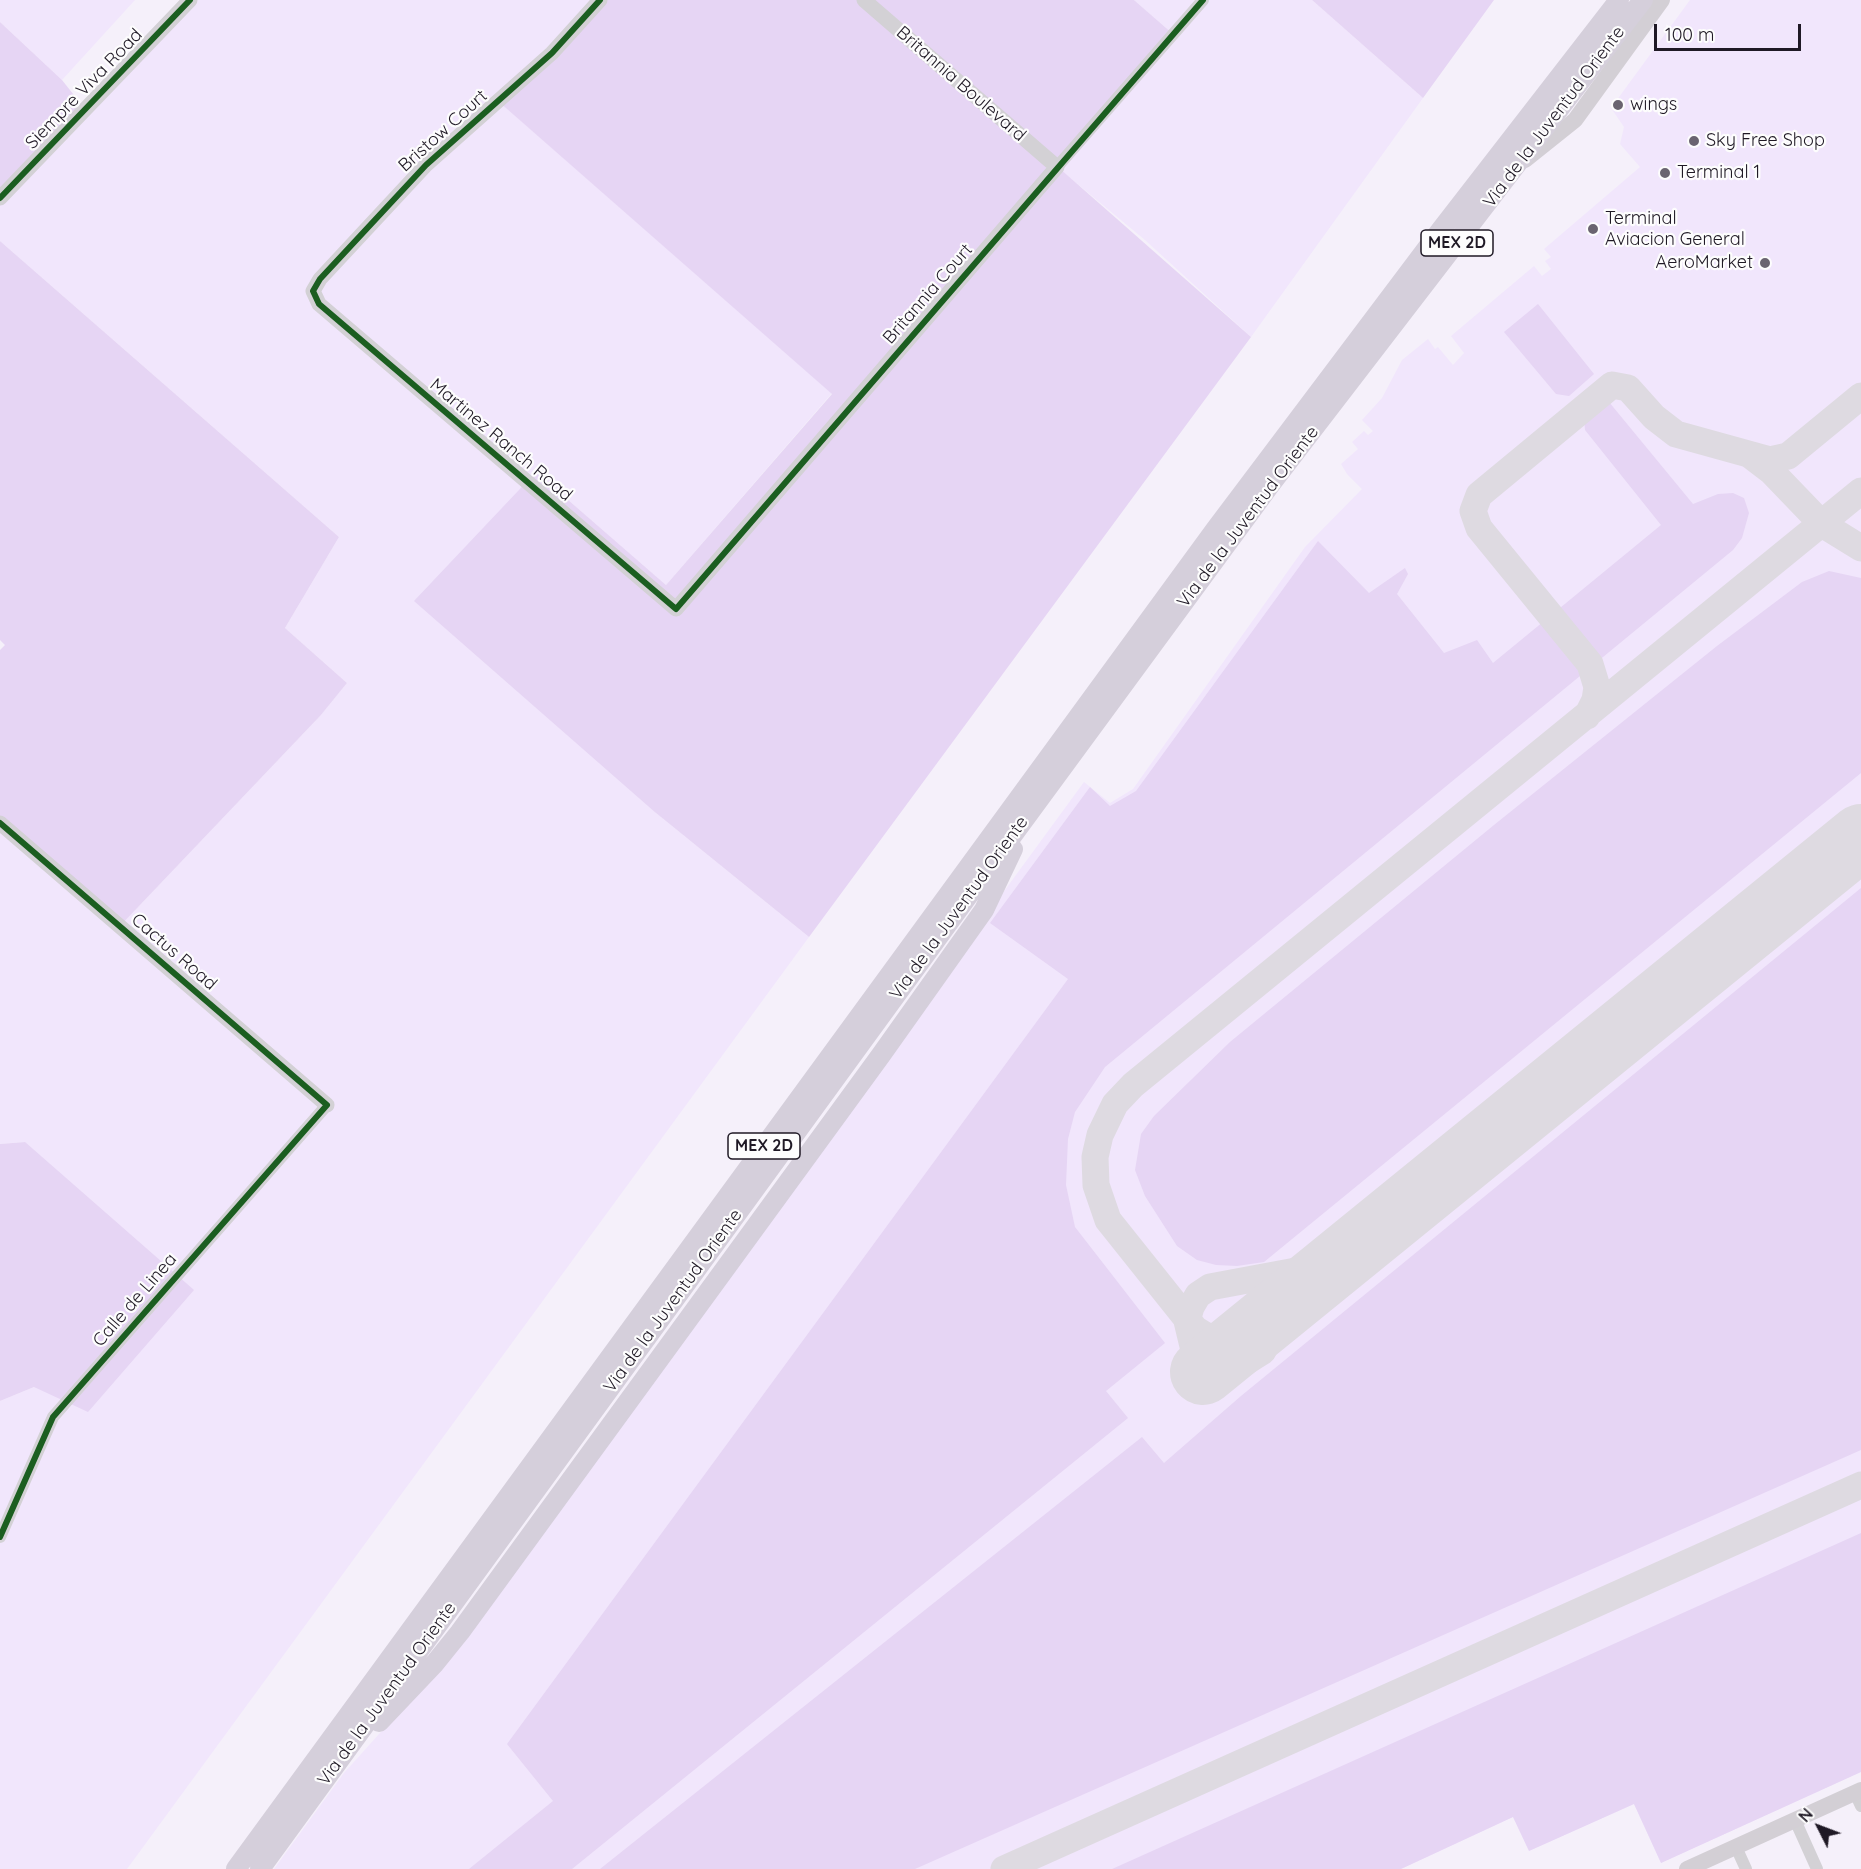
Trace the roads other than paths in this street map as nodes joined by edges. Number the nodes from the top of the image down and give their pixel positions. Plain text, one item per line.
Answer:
1 (190, 0) edge
2 (600, 0) edge
3 (864, 0) edge
4 (1203, 0) edge
5 (1619, 0) edge
6 (1643, 0) edge
7 (1662, 0) edge
8 (1517, 166) junction
9 (1058, 167) junction
10 (0, 198) edge
11 (313, 291) joint
12 (1263, 481) junction
13 (676, 609) joint
14 (0, 823) edge
15 (327, 1105) joint
16 (0, 1537) edge
17 (1859, 1796) edge
18 (1795, 1820) junction
19 (282, 1822) junction
20 (1736, 1847) junction
21 (237, 1869) edge
22 (260, 1869) edge
23 (1687, 1869) edge
24 (1746, 1869) edge
25 (1817, 1869) edge

1 - 10 street, Siempre Viva Road
2 - 11 street, Bristow Court
3 - 9 street, Britannia Boulevard
4 - 9 street, Britannia Court
5 - 12 highway, Via de la Juventud Oriente / MEX 2D
6 - 8 highway, Via de la Juventud Oriente / MEX 2D
7 - 8 main road
8 - 12 highway, Via de la Juventud Oriente / MEX 2D
9 - 13 street, Britannia Court
11 - 13 street, Martinez Ranch Road
12 - 19 highway, Via de la Juventud Oriente / MEX 2D
12 - 19 highway, Via de la Juventud Oriente / MEX 2D
14 - 15 street, Cactus Road
15 - 16 street, Calle de Linea
17 - 18 main road
18 - 20 main road
18 - 25 street
19 - 21 highway, MEX 2D
19 - 22 highway, MEX 2D
20 - 23 main road
20 - 24 street

